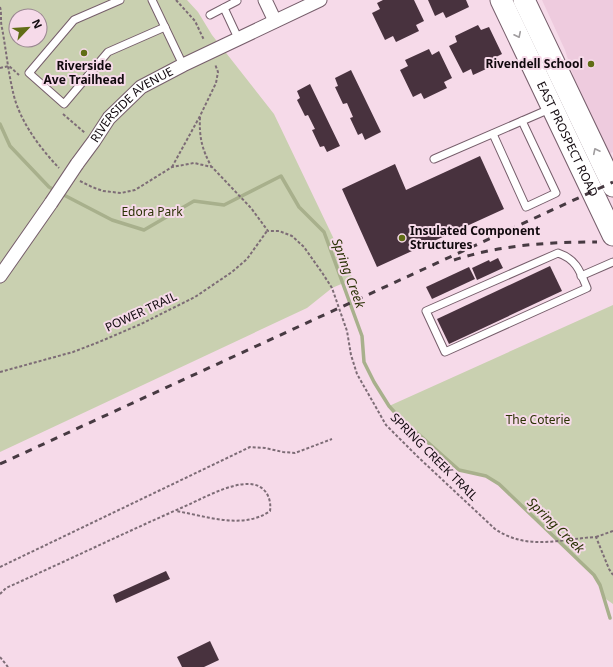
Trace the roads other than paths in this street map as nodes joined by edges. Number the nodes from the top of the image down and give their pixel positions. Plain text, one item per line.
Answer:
1 (120, 0) edge
2 (152, 0) edge
3 (265, 0) edge
4 (320, 0) edge
5 (500, 0) edge
6 (524, 0) edge
7 (237, 1) dead end
8 (224, 8) junction
9 (210, 15) dead end
10 (275, 21) junction
11 (165, 27) junction
12 (238, 38) junction
13 (183, 64) junction
14 (562, 104) junction
15 (522, 121) junction
16 (493, 134) junction
17 (434, 159) dead end
18 (613, 186) edge
19 (613, 235) edge
20 (613, 262) edge
21 (0, 276) edge
22 (582, 276) junction

1 - 11 lane
2 - 11 lane
3 - 10 street
4 - 10 street, RIVERSIDE AVENUE
5 -> 14 main road, EAST PROSPECT ROAD
6 - 14 main road, EAST PROSPECT ROAD
7 - 8 lane
8 - 9 lane
8 - 12 lane
10 - 12 street, RIVERSIDE AVENUE
11 - 13 lane
12 - 13 street, RIVERSIDE AVENUE
13 - 21 street, RIVERSIDE AVENUE, bridge
14 - 15 lane
18 -> 14 main road, EAST PROSPECT ROAD
14 - 19 main road, EAST PROSPECT ROAD
15 - 16 lane
15 - 16 lane
16 - 17 lane
20 - 22 lane
22 - 22 lane

